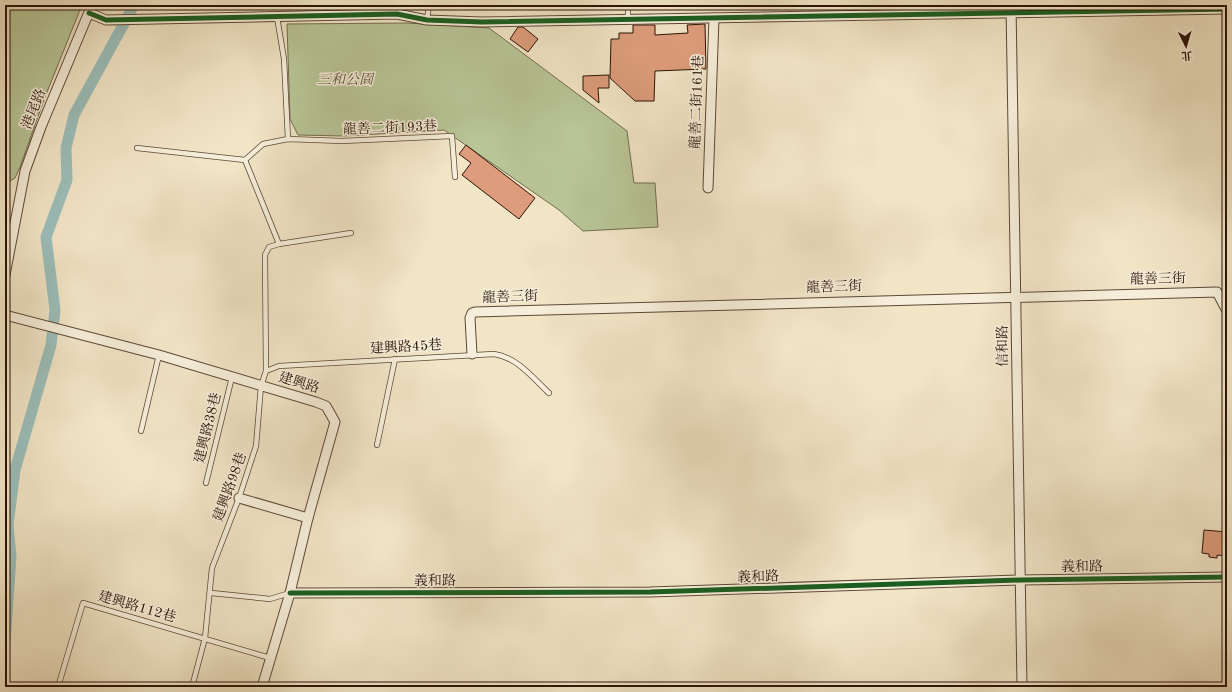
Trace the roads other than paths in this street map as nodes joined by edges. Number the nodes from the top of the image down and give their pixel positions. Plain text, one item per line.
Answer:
1 (429, 5) edge
2 (628, 5) edge
3 (91, 9) edge
4 (1011, 9) edge
5 (1227, 9) edge
6 (396, 10) edge
7 (277, 17) junction
8 (714, 18) junction
9 (628, 19) junction
10 (427, 20) junction
11 (288, 139) junction
12 (137, 148) dead end
13 (245, 160) junction
14 (455, 177) dead end
15 (708, 188) dead end
16 (351, 233) dead end
17 (279, 244) junction
18 (5, 275) edge
19 (1016, 296) junction
20 (1227, 311) edge
21 (5, 315) edge
22 (472, 354) junction
23 (160, 355) junction
24 (395, 359) junction
25 (266, 371) junction
26 (232, 377) junction
27 (261, 386) junction
28 (549, 393) dead end
29 (141, 431) dead end
30 (378, 445) dead end
31 (206, 483) dead end
32 (240, 498) junction
33 (308, 518) junction
34 (1227, 577) edge
35 (1021, 580) junction
36 (211, 593) junction
37 (290, 593) junction
38 (205, 638) junction
39 (270, 658) junction
40 (58, 687) edge
41 (192, 687) edge
42 (262, 687) edge
43 (1022, 687) edge

1 - 10 lane
2 - 9 lane
3 - 7 street
3 - 18 street, 港尾路
4 - 5 street
4 - 8 street
4 - 19 street, 信和路
6 - 7 street
6 - 10 street
7 - 11 lane
8 - 9 street
8 - 15 street, 龍善二街161巷
9 - 10 street
11 - 13 lane, 龍善二街193巷
11 - 14 lane, 龍善二街193巷
12 - 13 lane
13 - 17 lane
16 - 17 lane
17 - 25 lane
19 - 20 street, 龍善三街
19 - 22 street, 龍善三街
19 - 35 street, 信和路
21 - 23 street, 建興路
22 - 24 lane, 建興路45巷
22 - 28 lane, 建興路45巷
23 - 26 street, 建興路
23 - 29 lane
24 - 25 lane, 建興路45巷
24 - 30 lane
25 - 27 lane
26 - 27 street, 建興路
26 - 31 lane, 建興路38巷
27 - 32 lane, 建興路98巷
27 - 33 street, 建興路
32 - 33 street
32 - 36 lane, 建興路98巷
33 - 37 street, 建興路
34 - 35 street, 義和路
35 - 37 street, 義和路
35 - 43 street, 信和路
36 - 37 lane
36 - 38 lane, 建興路98巷
37 - 39 street, 建興路
38 - 39 lane, 建興路112巷
38 - 40 lane, 建興路112巷
38 - 41 lane, 建興路98巷
39 - 42 street, 建興路

